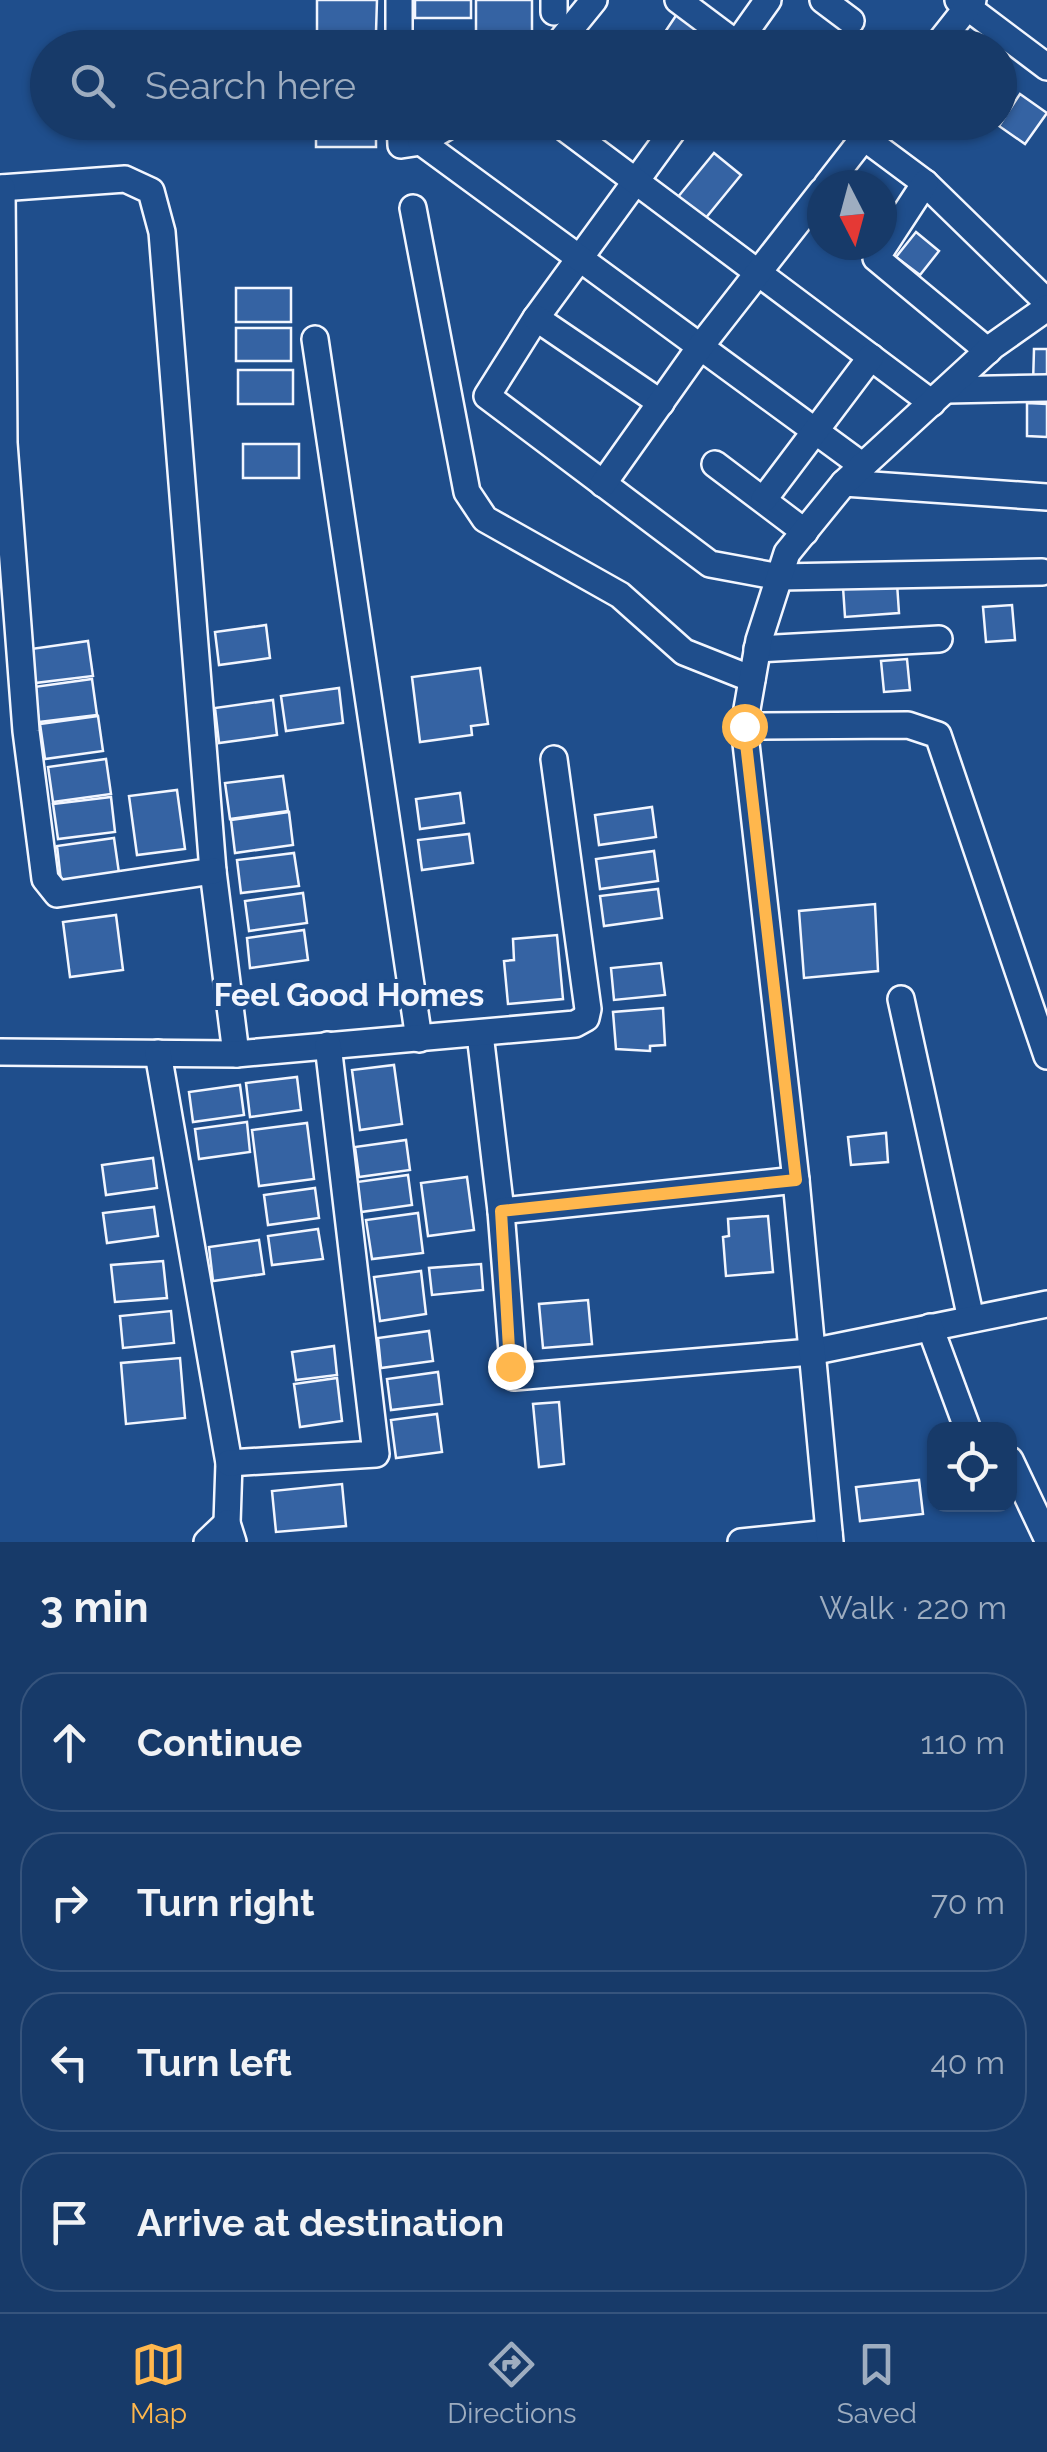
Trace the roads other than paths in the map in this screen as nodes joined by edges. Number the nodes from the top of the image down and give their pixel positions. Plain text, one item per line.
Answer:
1 (399, 0) edge
2 (594, 0) edge
3 (678, 0) edge
4 (768, 0) edge
5 (823, 0) edge
6 (966, 2) edge
7 (851, 22) dead end
8 (400, 30) edge
9 (570, 30) edge
10 (717, 30) edge
11 (748, 30) edge
12 (947, 30) edge
13 (1001, 30) edge
14 (1017, 43) edge
15 (1047, 67) edge
16 (401, 140) edge
17 (424, 140) edge
18 (581, 140) edge
19 (666, 140) edge
20 (854, 140) edge
21 (875, 140) edge
22 (421, 142) junction
23 (836, 170) edge
24 (636, 181) junction
25 (926, 183) junction
26 (1, 188) edge
27 (413, 208) dead end
28 (807, 211) edge
29 (579, 258) junction
30 (758, 273) junction
31 (1047, 305) edge
32 (536, 318) junction
33 (315, 339) dead end
34 (700, 346) junction
35 (988, 351) junction
36 (871, 358) junction
37 (1047, 388) edge
38 (940, 397) junction
39 (660, 403) junction
40 (817, 432) junction
41 (715, 464) dead end
42 (853, 474) junction
43 (603, 484) junction
44 (1047, 497) edge
45 (764, 499) junction
46 (805, 532) junction
47 (1042, 572) dead end
48 (780, 577) junction
49 (939, 639) dead end
50 (758, 648) junction
51 (752, 679) junction
52 (744, 726) junction
53 (0, 730) edge
54 (26, 731) junction
55 (554, 760) dead end
56 (213, 871) junction
57 (901, 1000) dead end
58 (480, 1034) junction
59 (419, 1039) junction
60 (328, 1046) junction
61 (0, 1052) edge
62 (158, 1054) junction
63 (236, 1054) junction
64 (1047, 1056) edge
65 (796, 1180) junction
66 (501, 1211) junction
67 (1047, 1304) edge
68 (970, 1319) junction
69 (930, 1328) junction
70 (810, 1352) junction
71 (965, 1422) edge
72 (229, 1463) junction
73 (1017, 1475) edge
74 (230, 1532) edge
75 (829, 1537) edge
76 (1047, 1538) edge
77 (207, 1542) edge
78 (741, 1542) edge

1 - 8 street
2 - 9 street
3 - 10 street
4 - 11 street
5 - 7 street
6 - 12 street
6 - 13 street
14 - 15 street
16 - 22 street
17 - 22 street
18 - 24 street
19 - 24 street
20 - 23 street
21 - 25 street
22 - 29 street
24 - 29 street
24 - 30 street
25 - 31 street
25 - 35 street
26 - 54 street
26 - 56 street
27 - 51 street
28 - 30 street
29 - 32 street
29 - 34 street
30 - 34 street
30 - 36 street
31 - 35 street
32 - 39 street
32 - 43 street
33 - 59 street
34 - 39 street
34 - 40 street
35 - 38 street
36 - 38 street
36 - 40 street
37 - 38 street
38 - 42 street
39 - 43 street
40 - 42 street
40 - 45 street
41 - 45 street
42 - 44 street
42 - 46 street
43 - 48 street
45 - 46 street
46 - 48 street
47 - 48 street
48 - 50 street
49 - 50 street
50 - 51 street
51 - 52 street
52 - 64 street
52 - 65 street
53 - 54 street
54 - 56 street
55 - 58 street
56 - 63 street
57 - 68 street
58 - 59 street
58 - 66 street
59 - 60 street
60 - 63 street
60 - 72 street
61 - 62 street
62 - 63 street
62 - 72 street
65 - 66 street
65 - 70 street
66 - 70 street
67 - 68 street
68 - 69 street
69 - 70 street
69 - 71 street
70 - 75 street
72 - 74 street
73 - 76 street
74 - 77 street
75 - 78 street

